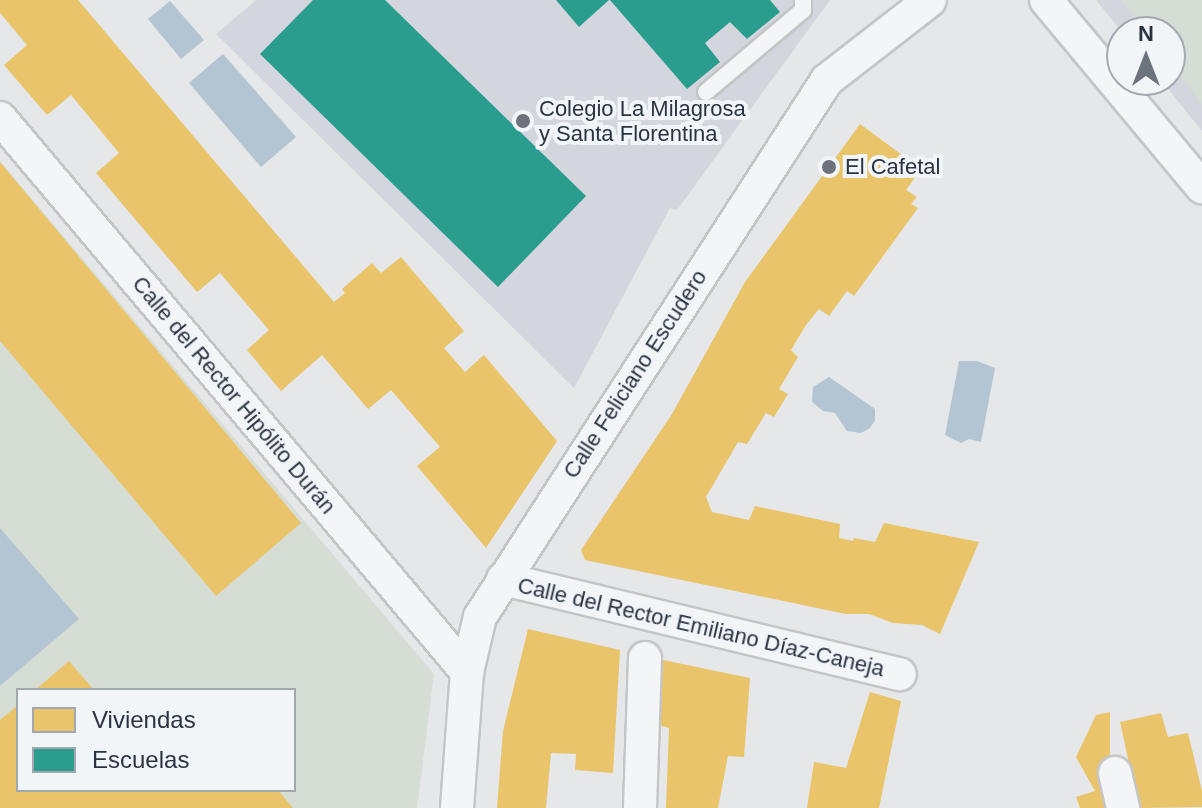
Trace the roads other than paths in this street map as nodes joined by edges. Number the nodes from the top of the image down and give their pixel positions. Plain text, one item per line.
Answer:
1 (803, 0) edge
2 (930, 0) edge
3 (1046, 0) edge
4 (706, 92) dead end
5 (0, 118) edge
6 (1202, 187) edge
7 (503, 579) junction
8 (645, 658) dead end
9 (467, 672) junction
10 (900, 674) dead end
11 (1115, 773) dead end
12 (457, 808) edge
13 (640, 808) edge
14 (1123, 808) edge

1 - 4 lane
2 - 7 street, Calle Feliciano Escudero
3 - 6 street
5 - 9 street, Calle del Rector Hipólito Durán
7 - 9 street, Calle Feliciano Escudero
7 - 10 street, Calle del Rector Emiliano Díaz-Caneja
8 - 13 street
9 - 12 street, Calle Feliciano Escudero
11 - 14 street

